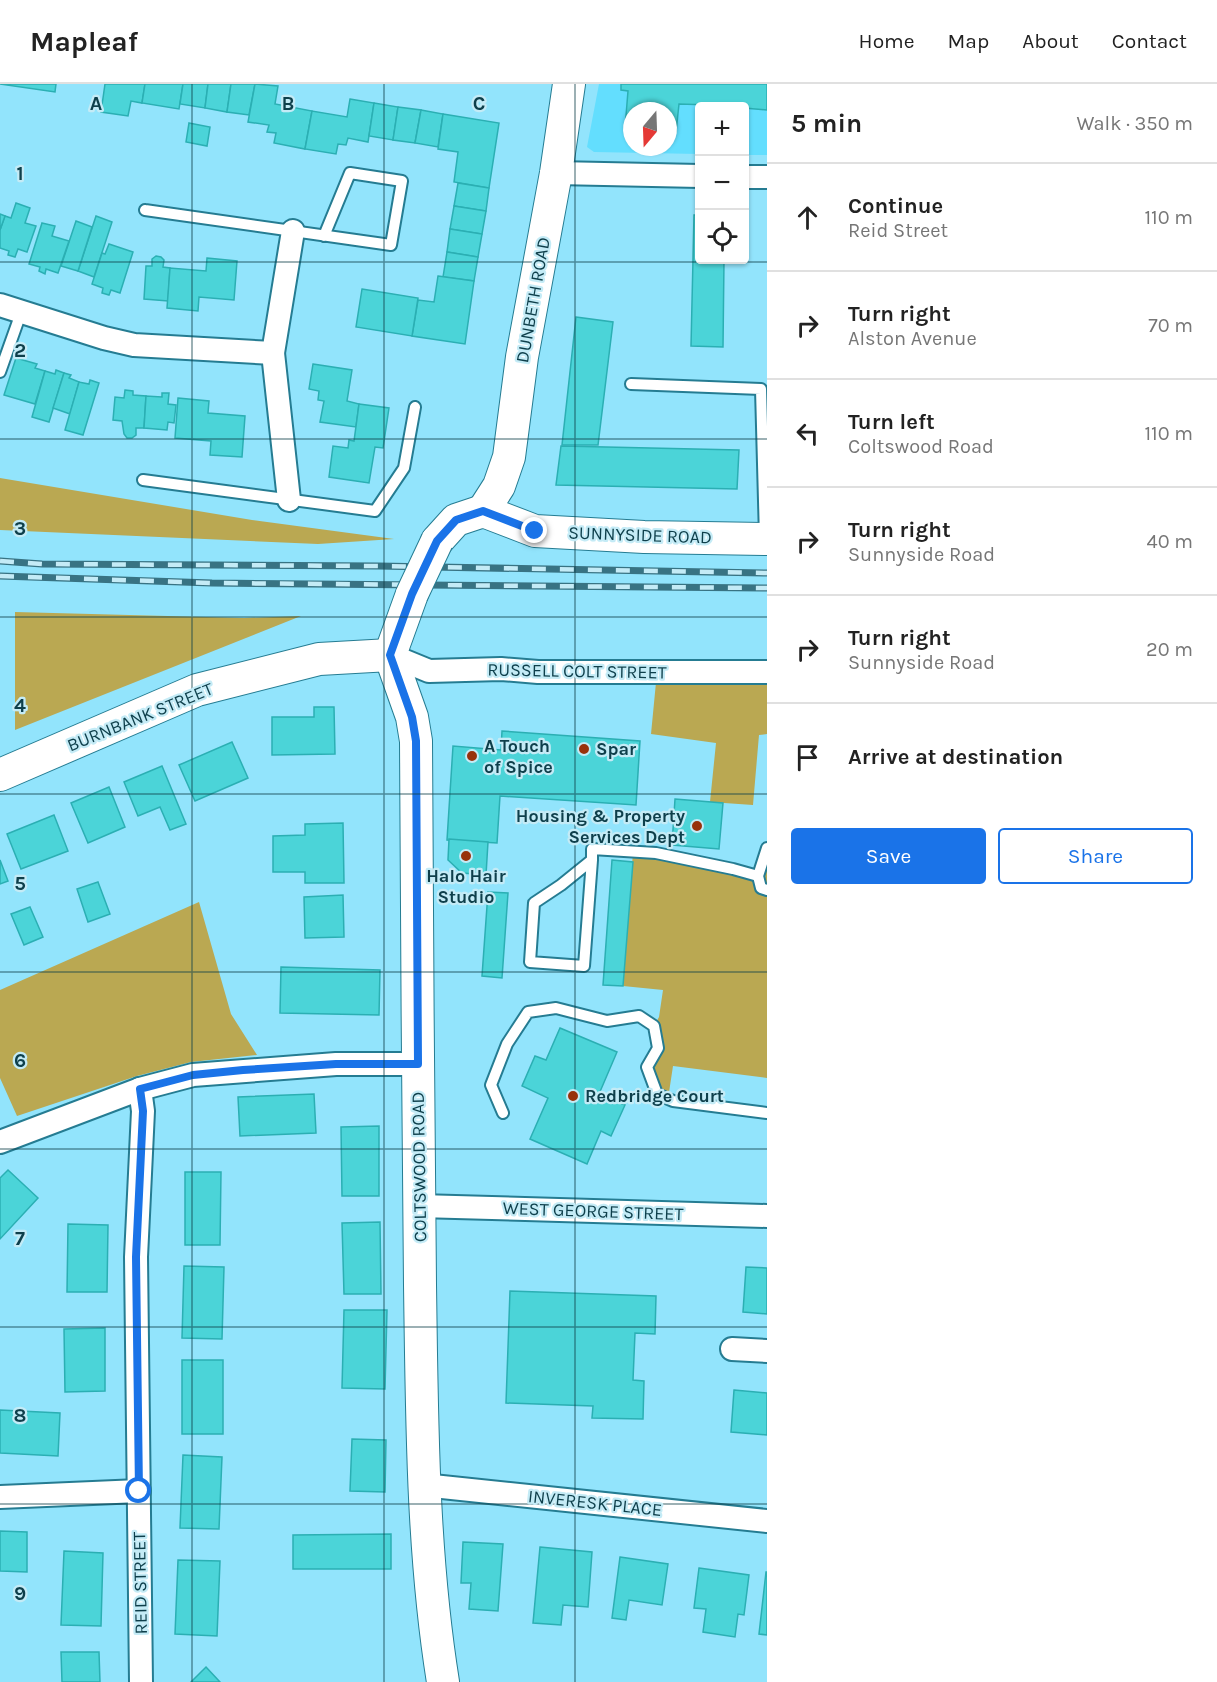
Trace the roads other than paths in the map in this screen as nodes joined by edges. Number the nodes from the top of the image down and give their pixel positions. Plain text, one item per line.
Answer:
1 (563, 85) edge
2 (556, 173) junction
3 (695, 176) edge
4 (749, 177) edge
5 (767, 177) edge
6 (145, 210) dead end
7 (293, 231) junction
8 (324, 236) junction
9 (0, 305) edge
10 (21, 313) junction
11 (273, 353) junction
12 (0, 372) edge
13 (631, 384) dead end
14 (764, 389) edge
15 (415, 407) dead end
16 (143, 480) dead end
17 (289, 500) junction
18 (483, 511) junction
19 (766, 539) edge
20 (390, 655) junction
21 (767, 672) edge
22 (0, 776) edge
23 (767, 848) edge
24 (592, 860) junction
25 (758, 876) junction
26 (767, 890) edge
27 (418, 1064) junction
28 (140, 1089) junction
29 (503, 1113) dead end
30 (767, 1113) edge
31 (0, 1142) edge
32 (419, 1206) junction
33 (767, 1216) edge
34 (732, 1349) dead end
35 (767, 1351) edge
36 (423, 1485) junction
37 (139, 1491) junction
38 (0, 1497) edge
39 (767, 1521) edge
40 (141, 1682) edge
41 (442, 1682) edge

1 - 2 main road, DUNBETH ROAD
2 - 3 street
2 - 18 main road, DUNBETH ROAD
4 - 5 street
6 - 7 lane
7 - 8 lane
7 - 11 street
8 - 8 lane
9 - 10 street
10 - 11 street
10 - 12 lane
11 - 17 street
13 - 14 lane, SUNNYSIDE ROAD
14 - 19 lane, SUNNYSIDE ROAD
15 - 17 lane
16 - 17 lane
18 - 19 main road, SUNNYSIDE ROAD
18 - 20 main road, bridge
20 - 21 street, RUSSELL COLT STREET
20 - 22 main road, BURNBANK STREET
20 - 27 main road, COLTSWOOD ROAD
23 - 25 lane
24 - 24 lane
24 - 25 lane
25 - 26 lane
27 - 28 street
27 - 32 main road, COLTSWOOD ROAD
28 - 31 street
28 - 37 street, REID STREET
29 - 30 lane
32 - 33 street, WEST GEORGE STREET
32 - 36 main road, COLTSWOOD ROAD
34 - 35 street
36 - 39 street, INVERESK PLACE
36 - 41 main road, COLTSWOOD ROAD
37 - 38 street
37 - 40 street, REID STREET

